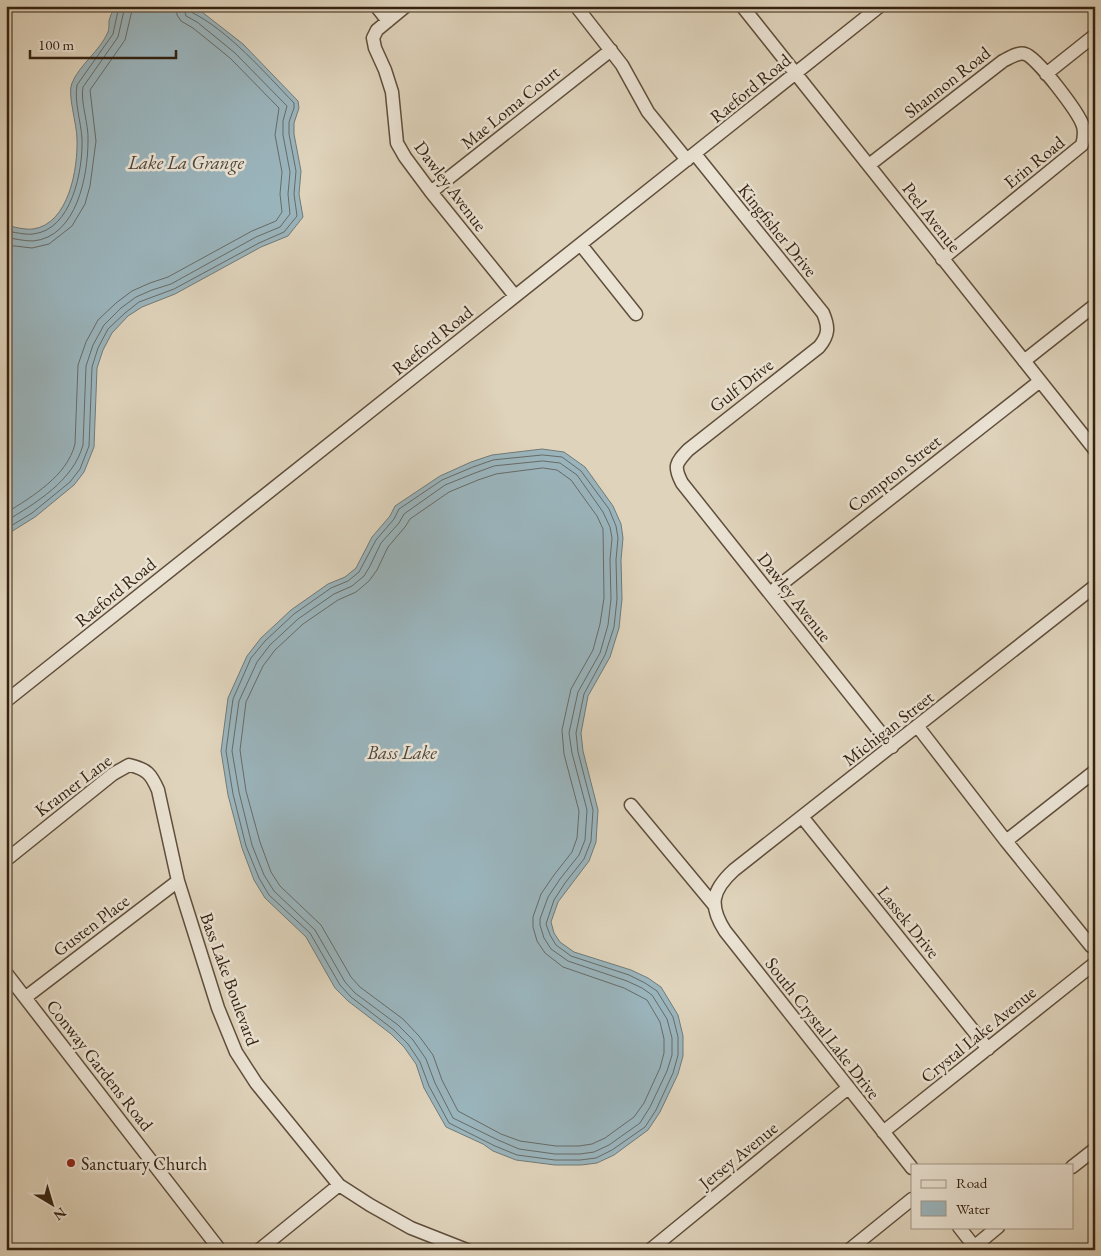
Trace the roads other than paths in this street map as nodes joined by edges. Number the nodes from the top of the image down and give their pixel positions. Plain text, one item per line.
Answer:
1 (376, 6) edge
2 (406, 6) edge
3 (576, 6) edge
4 (742, 6) edge
5 (880, 6) edge
6 (388, 21) junction
7 (1095, 34) edge
8 (610, 50) junction
9 (796, 74) junction
10 (1046, 74) junction
11 (691, 157) junction
12 (868, 165) junction
13 (432, 192) junction
14 (581, 245) junction
15 (942, 259) junction
16 (514, 296) junction
17 (1095, 305) edge
18 (636, 314) dead end
19 (828, 331) joint
20 (1024, 361) junction
21 (1040, 381) junction
22 (1095, 450) edge
23 (676, 468) joint
24 (1095, 586) edge
25 (770, 594) junction
26 (6, 701) edge
27 (918, 727) junction
28 (892, 747) junction
29 (141, 768) joint
30 (1095, 771) edge
31 (631, 805) dead end
32 (803, 818) junction
33 (1006, 841) junction
34 (6, 860) edge
35 (178, 881) junction
36 (714, 905) junction
37 (1095, 948) edge
38 (1095, 963) edge
39 (6, 973) edge
40 (26, 998) junction
41 (988, 1049) junction
42 (848, 1088) junction
43 (883, 1132) junction
44 (1095, 1149) edge
45 (1074, 1165) edge
46 (911, 1167) edge
47 (339, 1185) junction
48 (911, 1200) edge
49 (960, 1228) edge
50 (997, 1228) edge
51 (976, 1248) edge
52 (220, 1250) edge
53 (259, 1250) edge
54 (467, 1250) edge
55 (650, 1250) edge
56 (849, 1250) edge

1 - 6 street
2 - 6 street
3 - 8 street, Kingfisher Drive
4 - 9 street, Peel Avenue
5 - 9 street, Raeford Road
6 - 13 street, Dawley Avenue
7 - 10 street
8 - 11 street, Kingfisher Drive
8 - 13 street, Mae Loma Court
9 - 11 street, Raeford Road
9 - 12 street, Peel Avenue
10 - 12 street, Shannon Road
10 - 15 street, Erin Road
11 - 14 street, Raeford Road
11 - 19 street, Kingfisher Drive
12 - 15 street, Peel Avenue
13 - 16 street, Dawley Avenue
14 - 16 street, Raeford Road
14 - 18 street
15 - 20 street, Peel Avenue
16 - 26 street, Raeford Road
17 - 20 street
19 - 23 street, Gulf Drive
20 - 21 street, Peel Avenue
21 - 22 street, Peel Avenue
21 - 25 street, Compton Street
23 - 25 street, Dawley Avenue
24 - 27 street, Michigan Street
25 - 28 street, Dawley Avenue
27 - 28 street, Michigan Street
27 - 33 street
28 - 32 street, Michigan Street
29 - 34 street, Kramer Lane
29 - 35 street, Bass Lake Boulevard
30 - 33 street
31 - 36 street, South Crystal Lake Drive
32 - 36 street, Michigan Street
32 - 41 street, Lassek Drive
33 - 37 street
35 - 40 street, Gusten Place
35 - 47 street, Bass Lake Boulevard
36 - 42 street, South Crystal Lake Drive
38 - 41 street, Crystal Lake Avenue
39 - 40 street, Conway Gardens Road
40 - 52 street, Conway Gardens Road
41 - 43 street, Crystal Lake Avenue
42 - 43 street, South Crystal Lake Drive
42 - 55 street, Jersey Avenue
43 - 46 street, South Crystal Lake Drive
44 - 45 street
47 - 53 street
47 - 54 street, Bass Lake Boulevard
48 - 56 street
49 - 51 street
50 - 51 street

